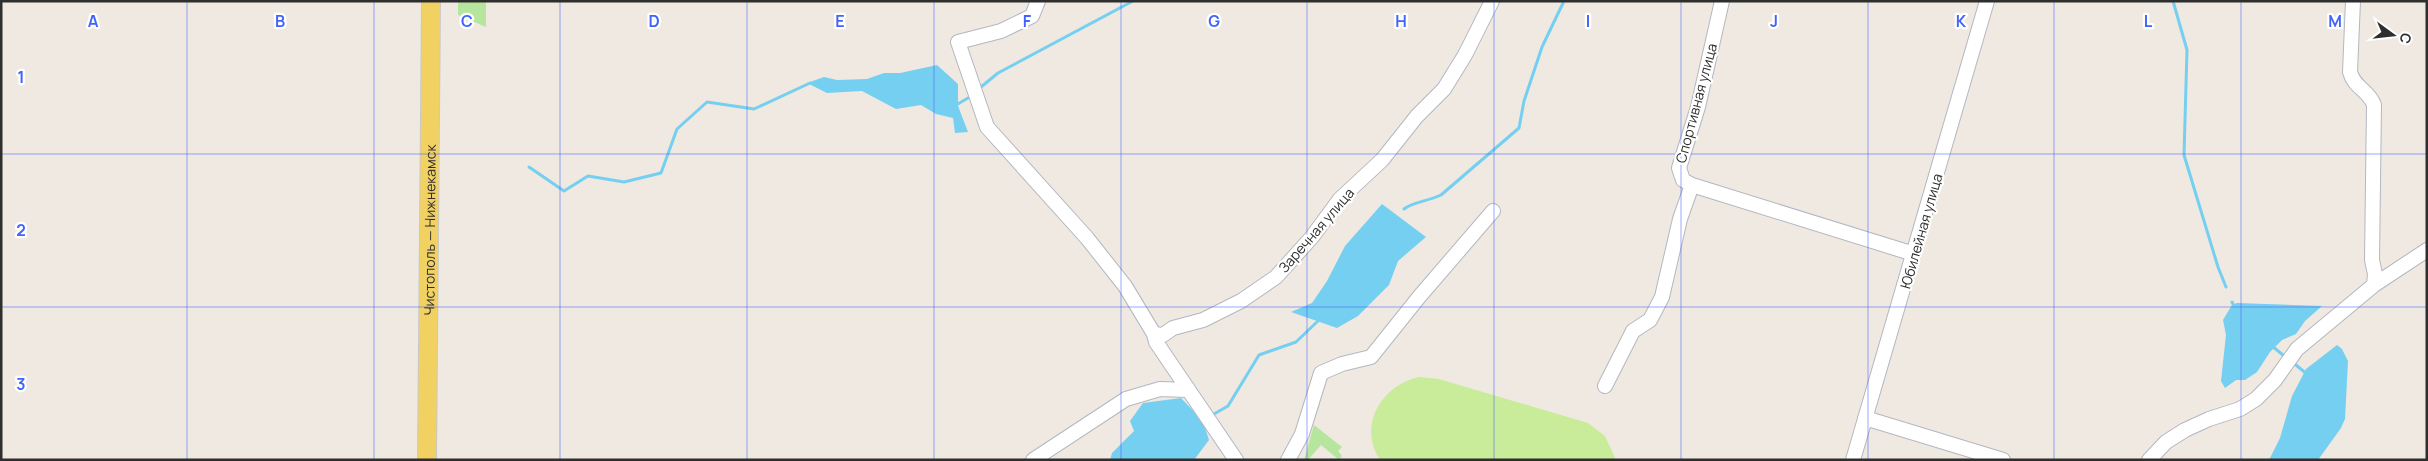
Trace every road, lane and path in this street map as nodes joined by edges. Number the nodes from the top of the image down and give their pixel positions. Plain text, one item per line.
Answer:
1 (431, 1) edge
2 (1038, 1) edge
3 (1492, 1) edge
4 (1722, 1) edge
5 (1987, 1) edge
6 (2354, 1) edge
7 (1692, 185) junction
8 (1493, 211) dead end
9 (2427, 250) edge
10 (1914, 254) junction
11 (2372, 260) junction
12 (2389, 274) junction
13 (2374, 285) junction
14 (1154, 334) junction
15 (1605, 386) dead end
16 (1188, 390) junction
17 (1865, 418) junction
18 (427, 460) edge
19 (1033, 460) edge
20 (1236, 460) edge
21 (1288, 460) edge
22 (1853, 460) edge
23 (2003, 460) edge
24 (2149, 460) edge

1 - 18 main road, Чистополь — Нижнекамск
2 - 14 street
3 - 14 street, Заречная улица
4 - 7 street, Спортивная улица
5 - 10 street, Юбилейная улица
6 - 11 street
7 - 10 street
7 - 15 street
8 - 21 street
9 - 12 street
10 - 17 street, Юбилейная улица
11 - 12 street
11 - 13 street
12 - 13 street
13 - 24 street
14 - 16 street
16 - 19 street
16 - 20 street
17 - 22 street, Юбилейная улица
17 - 23 street

